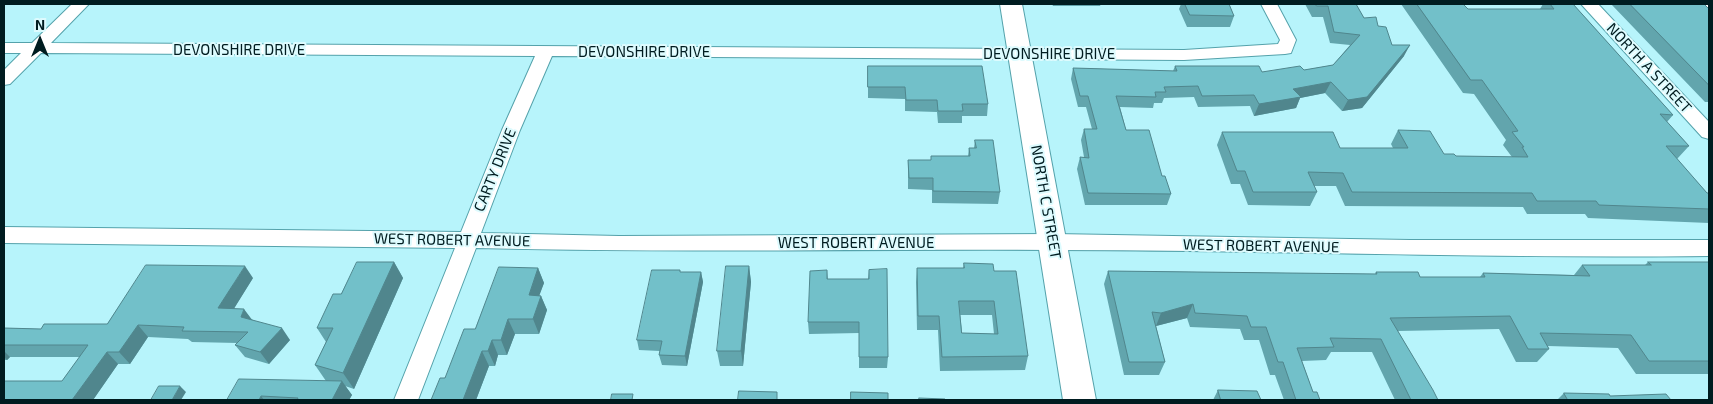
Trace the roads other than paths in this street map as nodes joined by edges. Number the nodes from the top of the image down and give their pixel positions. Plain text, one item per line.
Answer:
1 (81, 4) edge
2 (1011, 4) edge
3 (1269, 4) edge
4 (1589, 4) edge
5 (4, 48) edge
6 (36, 48) junction
7 (545, 52) junction
8 (1018, 54) junction
9 (4, 80) edge
10 (1707, 128) edge
11 (4, 235) edge
12 (467, 240) junction
13 (1054, 242) junction
14 (1709, 248) edge
15 (406, 400) edge
16 (1080, 400) edge

1 - 6 street
2 - 8 street, NORTH C STREET
3 - 8 street, DEVONSHIRE DRIVE
4 - 10 street, NORTH A STREET
5 - 6 street, DEVONSHIRE DRIVE
6 - 7 street, DEVONSHIRE DRIVE
6 - 9 street
7 - 8 street, DEVONSHIRE DRIVE
7 - 12 street, CARTY DRIVE
8 - 13 street, NORTH C STREET
11 - 12 street, WEST ROBERT AVENUE
12 - 13 street, WEST ROBERT AVENUE
12 - 15 street, CARTY DRIVE
13 - 14 street, WEST ROBERT AVENUE
13 - 16 street, NORTH C STREET

